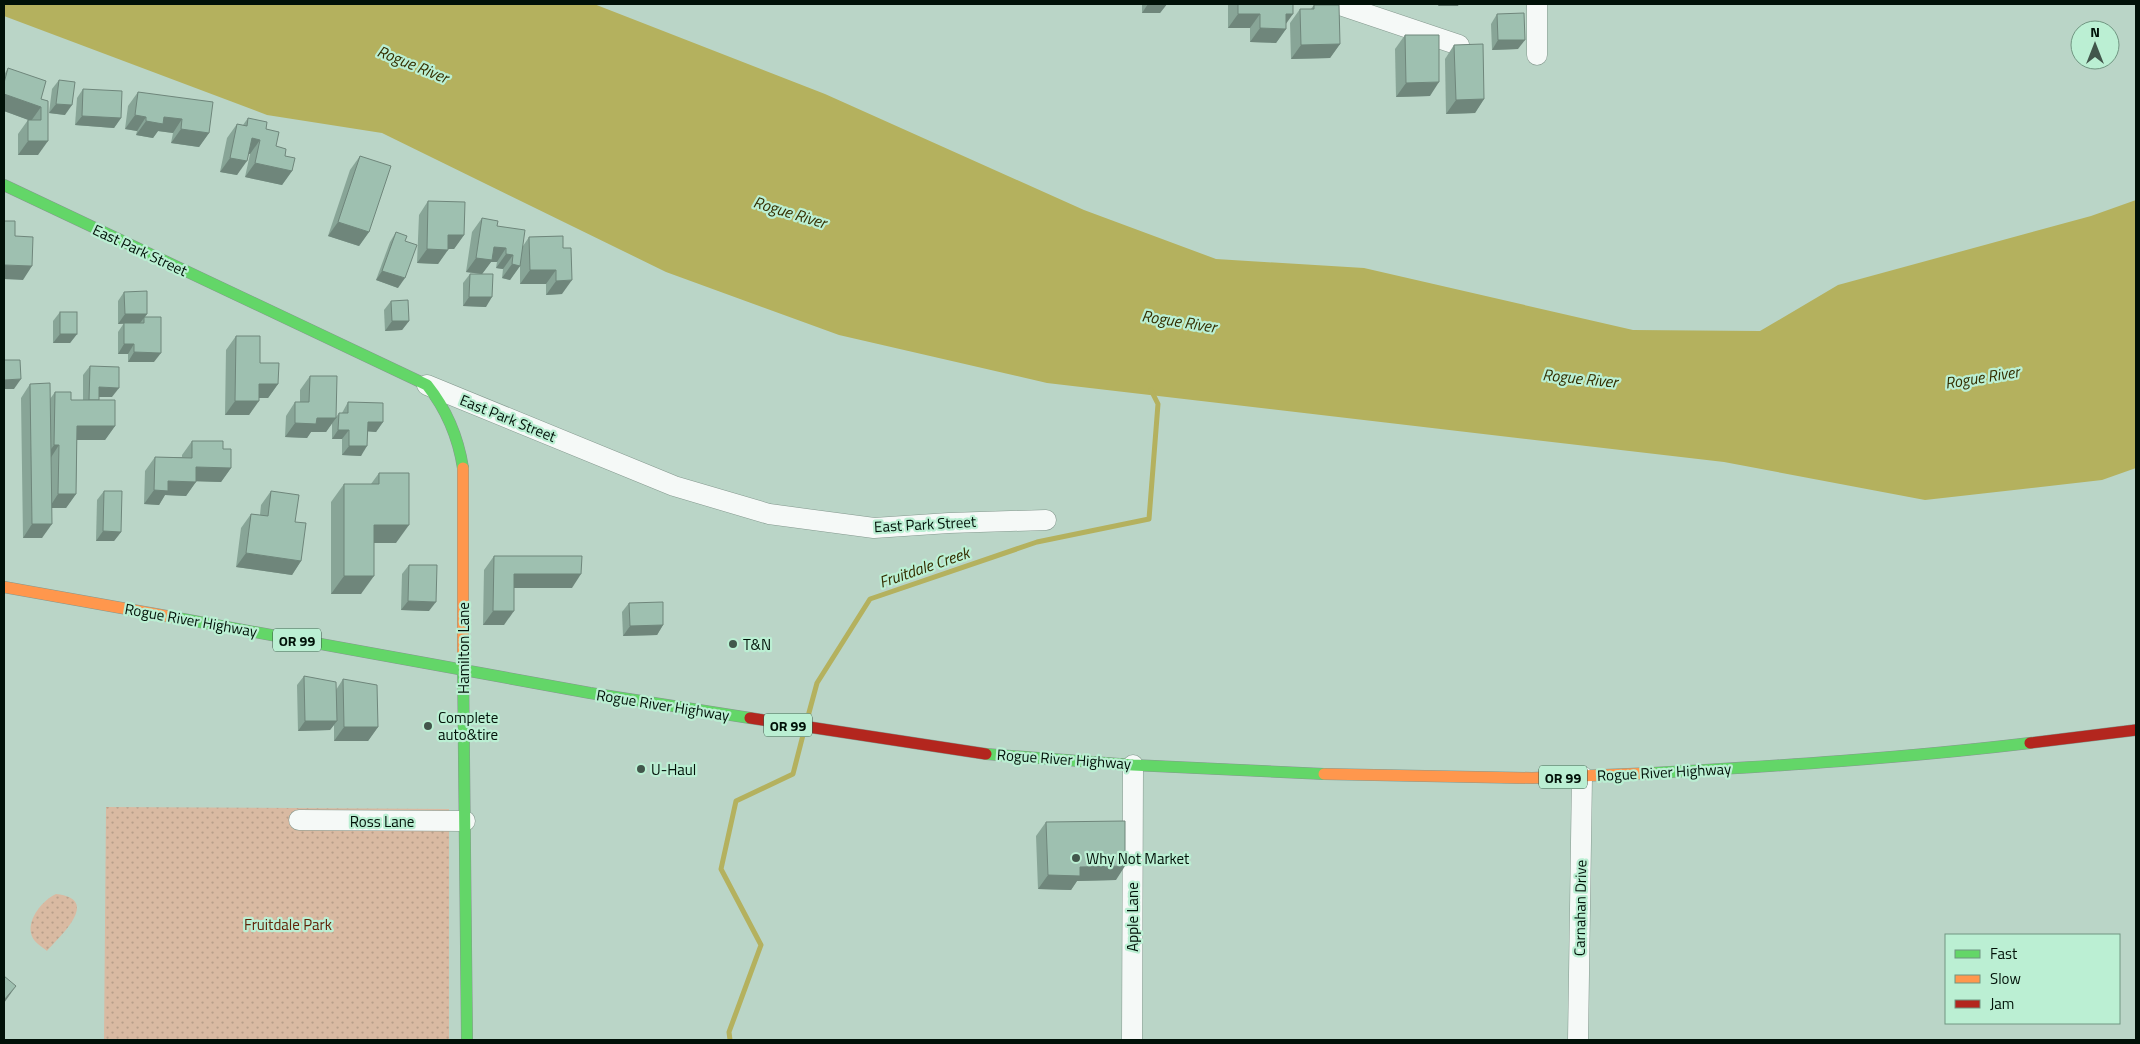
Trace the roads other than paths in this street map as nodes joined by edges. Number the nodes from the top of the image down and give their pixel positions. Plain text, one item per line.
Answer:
1 (1338, 4) edge
2 (1537, 4) edge
3 (1459, 44) edge
4 (1537, 55) dead end
5 (4, 185) edge
6 (427, 385) junction
7 (1046, 520) dead end
8 (4, 587) edge
9 (463, 670) junction
10 (2136, 730) edge
11 (1133, 765) junction
12 (1582, 776) junction
13 (298, 820) dead end
14 (465, 821) junction
15 (467, 1040) edge
16 (1132, 1040) edge
17 (1578, 1040) edge

1 - 3 street
2 - 4 street
5 - 6 main road, East Park Street
6 - 7 street, East Park Street
6 - 9 main road, Hamilton Lane
8 - 9 main road, Rogue River Highway / OR 99
9 - 11 main road, Rogue River Highway / OR 99
9 - 14 main road, Hamilton Lane
10 - 12 main road, Rogue River Highway / OR 99
11 - 12 main road, Rogue River Highway / OR 99
11 - 16 street, Apple Lane
12 - 17 street, Carnahan Drive
13 - 14 street, Ross Lane
14 - 15 main road, Hamilton Lane

